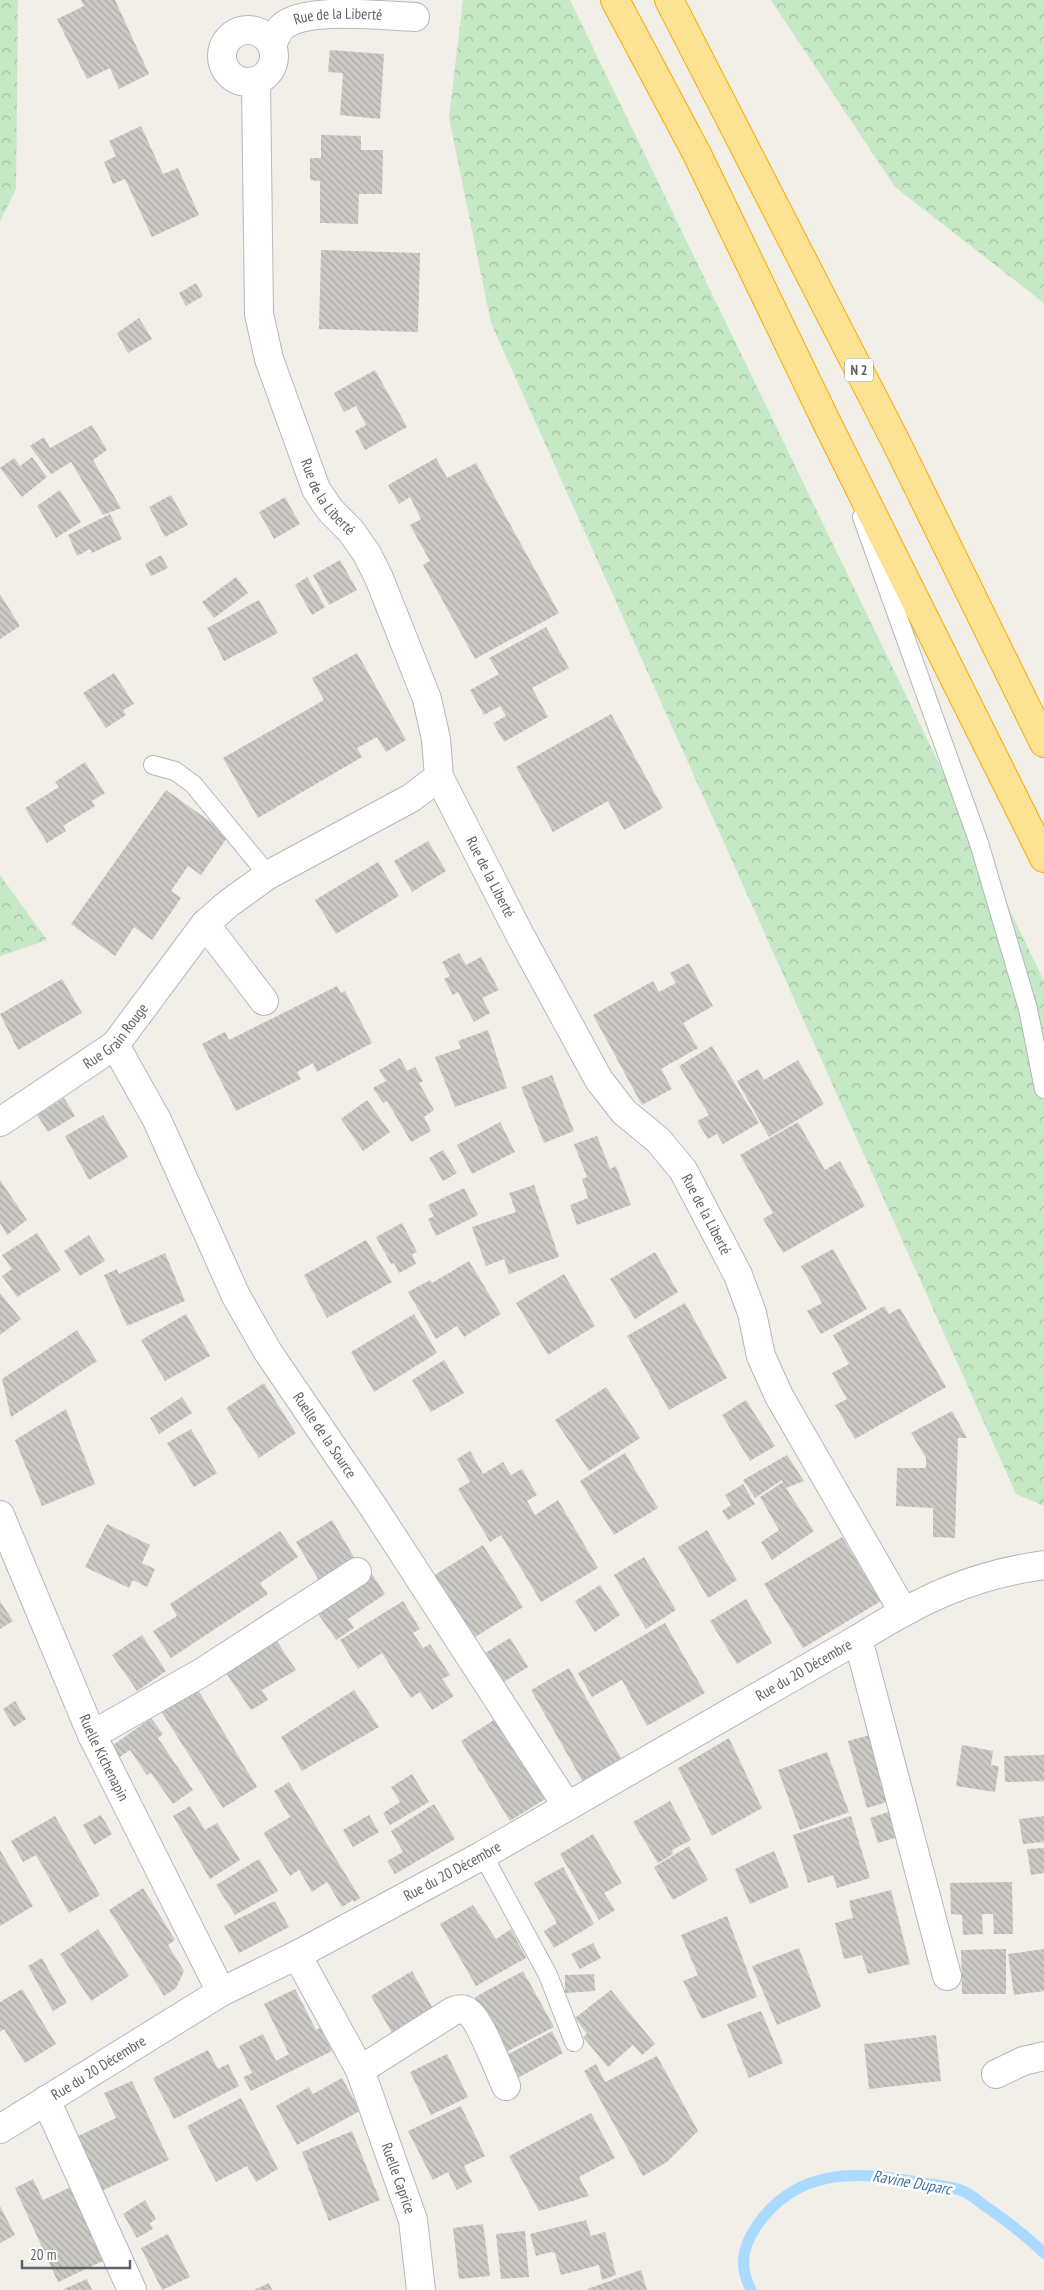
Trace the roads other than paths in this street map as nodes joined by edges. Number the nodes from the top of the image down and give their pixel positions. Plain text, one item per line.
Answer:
1 (615, 0) edge
2 (669, 0) edge
3 (415, 17) dead end
4 (272, 44) junction
5 (256, 82) junction
6 (826, 421) junction
7 (1044, 743) edge
8 (153, 765) dead end
9 (439, 777) junction
10 (1044, 858) edge
11 (268, 875) junction
12 (205, 924) junction
13 (264, 1001) dead end
14 (115, 1045) junction
15 (1044, 1089) edge
16 (0, 1122) edge
17 (0, 1515) edge
18 (1044, 1565) edge
19 (357, 1572) dead end
20 (903, 1611) junction
21 (858, 1639) junction
22 (92, 1735) junction
23 (567, 1806) junction
24 (483, 1855) junction
25 (297, 1955) junction
26 (947, 1976) dead end
27 (222, 1992) junction
28 (574, 2042) dead end
29 (1044, 2056) edge
30 (360, 2070) junction
31 (996, 2074) dead end
32 (506, 2086) dead end
33 (46, 2100) junction
34 (0, 2129) edge
35 (132, 2290) edge
36 (421, 2290) edge

1 - 6 highway
2 - 7 highway, N 2
3 - 4 street, Rue de la Liberté
4 - 5 street
4 - 5 street
5 - 9 street, Rue de la Liberté
6 - 10 highway
6 - 15 lane
8 - 11 lane
9 - 11 street, Rue Grain Rouge
9 - 20 street, Rue de la Liberté
11 - 12 street, Rue Grain Rouge
12 - 13 street
12 - 14 street, Rue Grain Rouge
14 - 16 street, Rue Grain Rouge
14 - 23 street, Ruelle de la Source
17 - 22 street, Ruelle Kichenapin
18 - 20 street, Rue du 20 Décembre
19 - 22 street
20 - 21 street, Rue du 20 Décembre
21 - 23 street, Rue du 20 Décembre
21 - 26 street, Rue du 20 Décembre
22 - 27 street, Ruelle Kichenapin
23 - 24 street, Rue du 20 Décembre
24 - 25 street, Rue du 20 Décembre
24 - 28 lane
25 - 27 street, Rue du 20 Décembre
25 - 30 street, Ruelle Caprice
27 - 33 street, Rue du 20 Décembre
29 - 31 street
30 - 32 street
30 - 36 street, Ruelle Caprice
33 - 34 street, Rue du 20 Décembre
33 - 35 street, Rue du 20 Décembre

